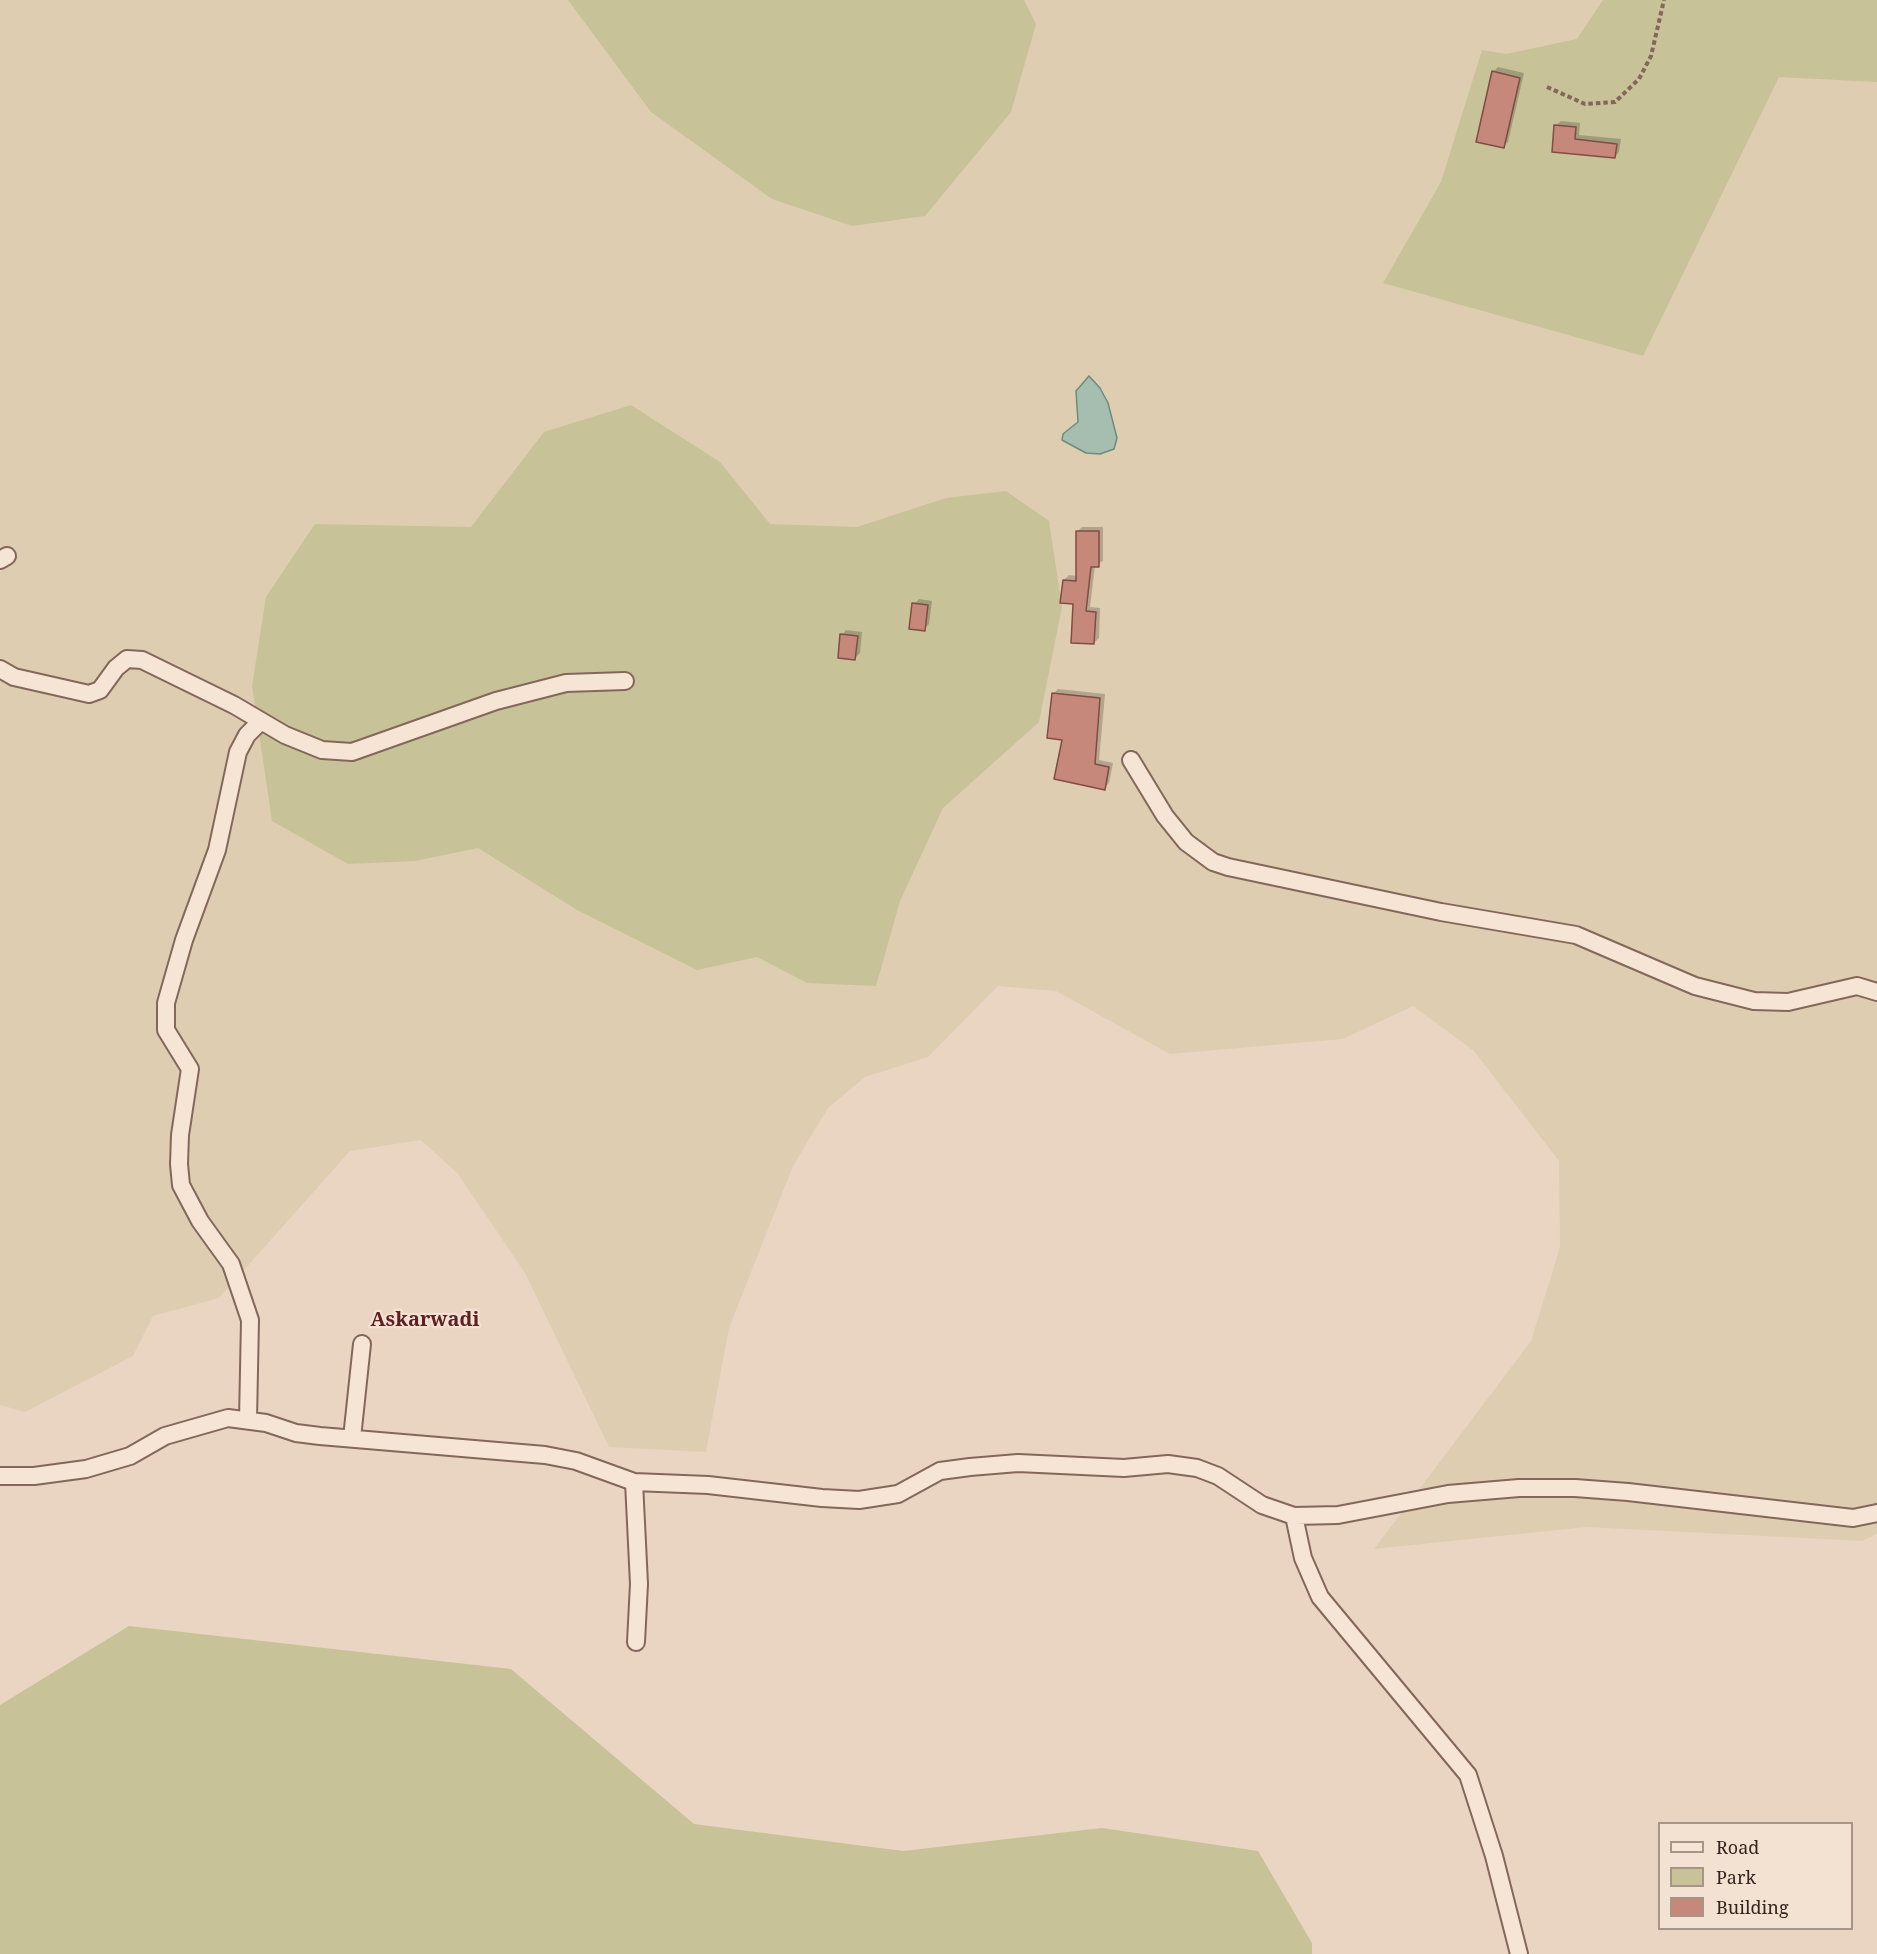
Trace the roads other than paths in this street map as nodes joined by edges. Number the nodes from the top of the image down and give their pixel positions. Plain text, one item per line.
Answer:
1 (0, 669) edge
2 (625, 681) dead end
3 (261, 721) junction
4 (1131, 760) dead end
5 (1877, 992) edge
6 (362, 1344) dead end
7 (248, 1420) junction
8 (352, 1438) junction
9 (0, 1476) edge
10 (634, 1482) junction
11 (1877, 1513) edge
12 (1294, 1516) junction
13 (636, 1642) dead end
14 (1519, 1954) edge

1 - 3 street
2 - 3 street
3 - 7 street
4 - 5 street
6 - 8 street
7 - 8 street
7 - 9 street
8 - 10 street
10 - 12 street
10 - 13 street
11 - 12 street
12 - 14 street

